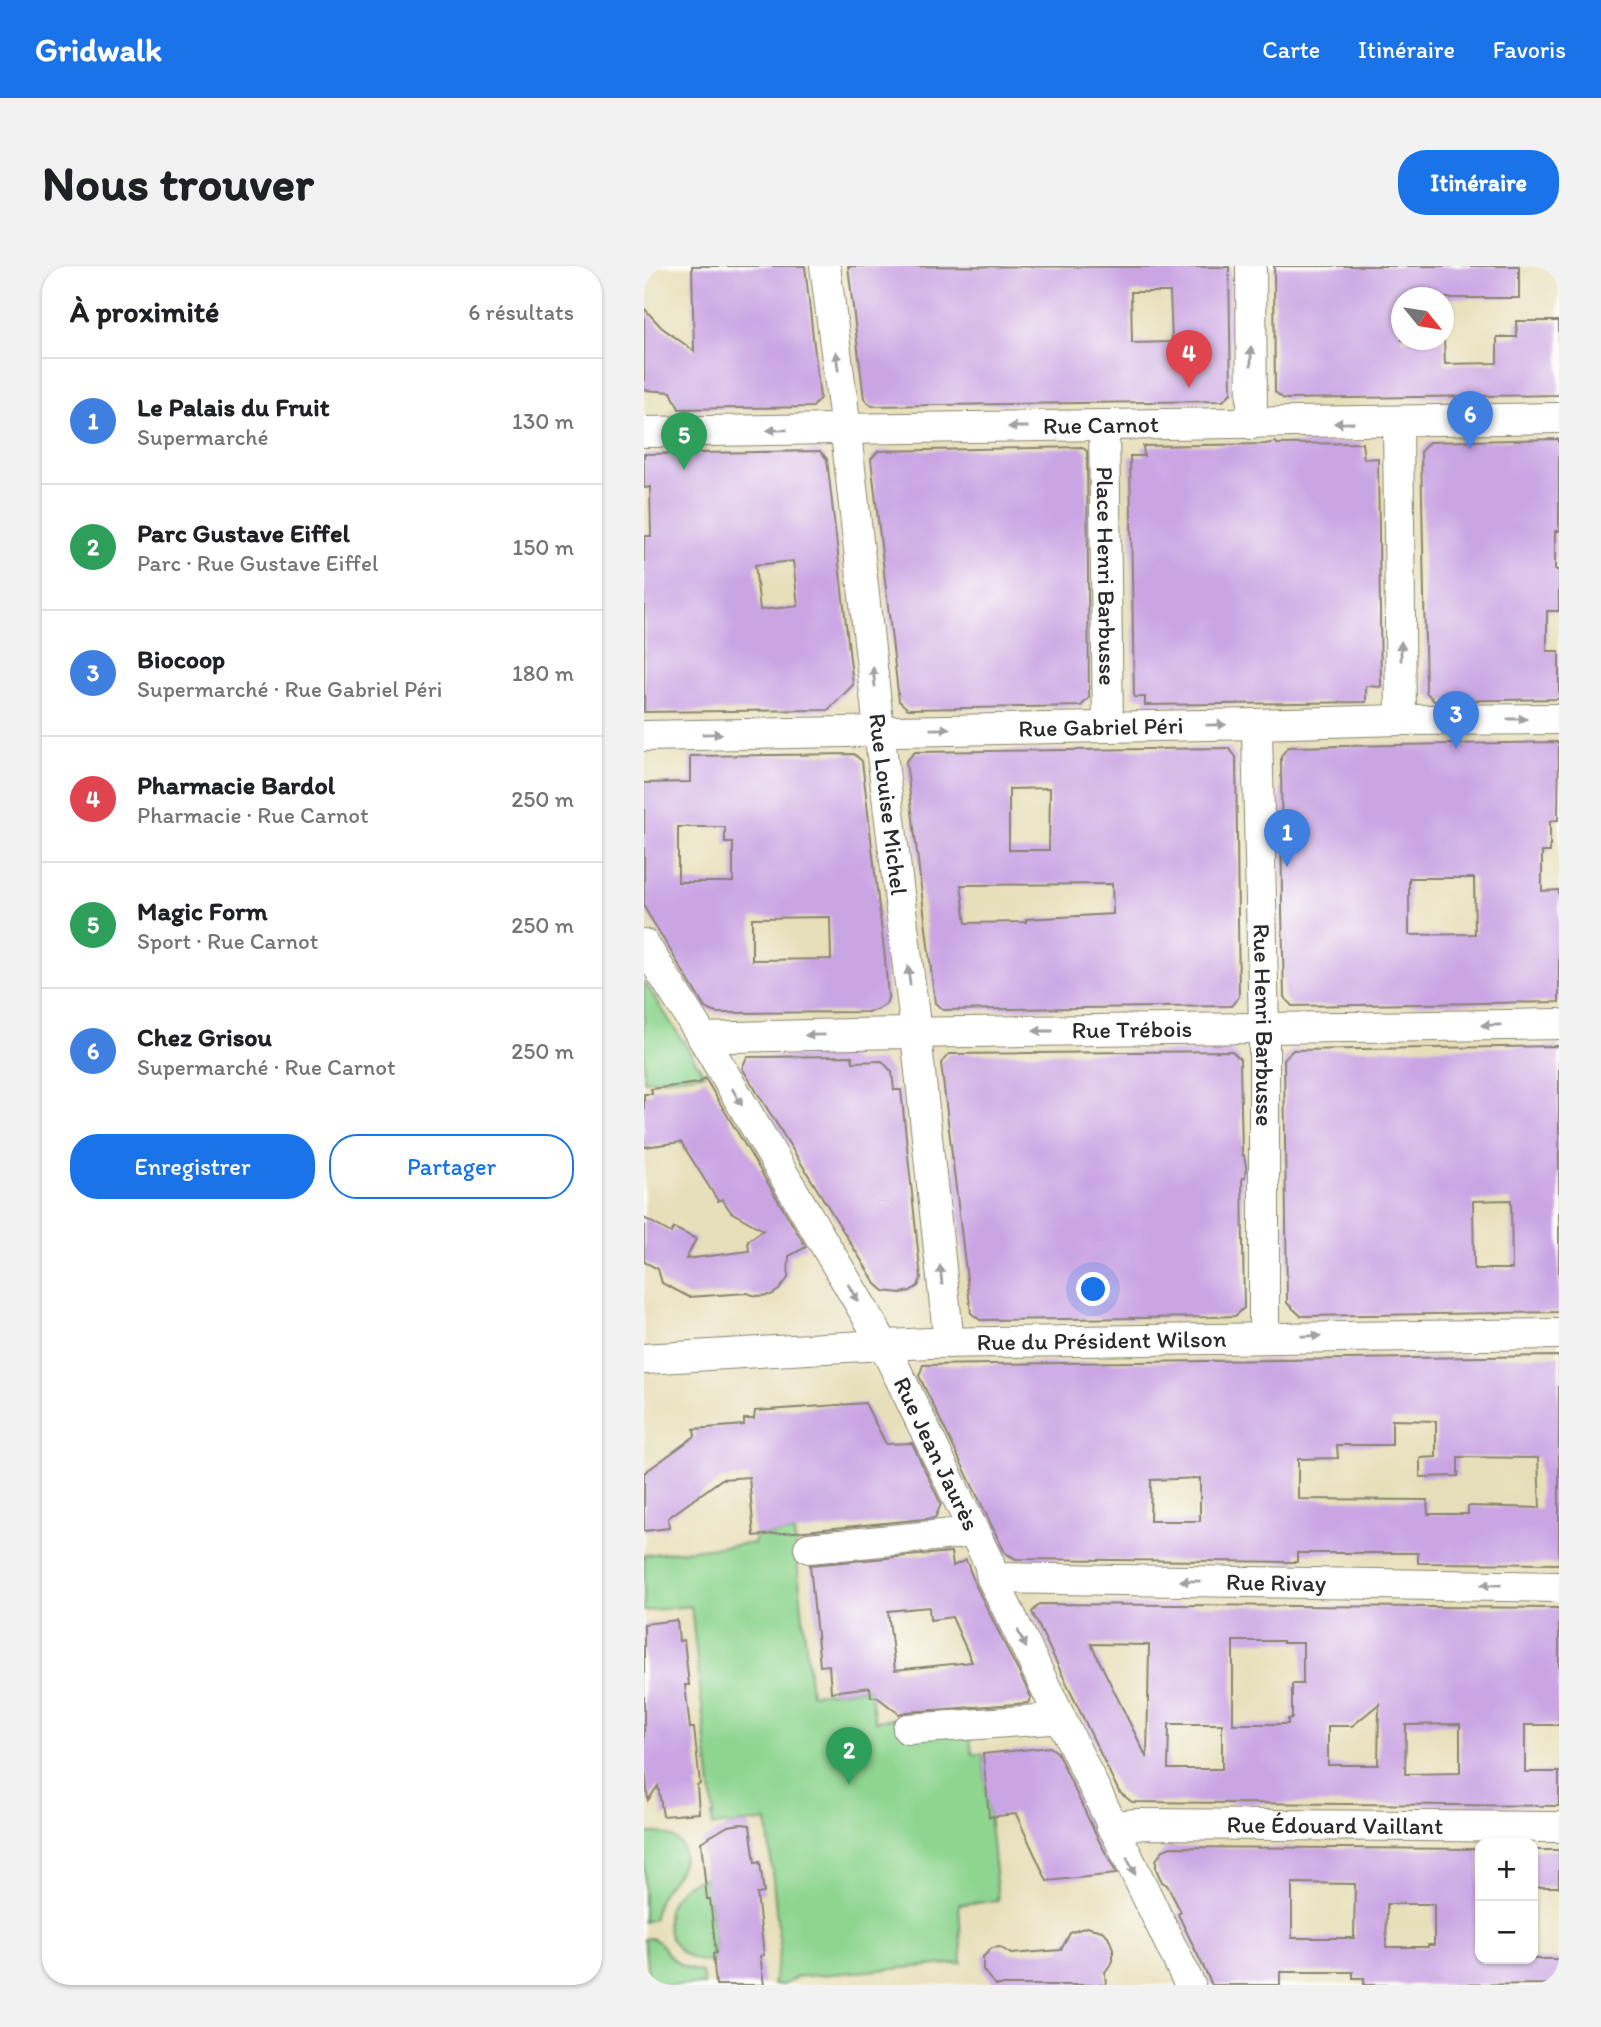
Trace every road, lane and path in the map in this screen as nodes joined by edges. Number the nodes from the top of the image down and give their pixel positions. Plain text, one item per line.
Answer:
1 (825, 266) edge
2 (1251, 266) edge
3 (1559, 418) edge
4 (1398, 422) junction
5 (1252, 424) junction
6 (1104, 426) junction
7 (846, 428) junction
8 (644, 432) edge
9 (1559, 719) edge
10 (1401, 720) junction
11 (1108, 727) junction
12 (879, 730) junction
13 (1257, 732) dead end
14 (644, 736) edge
15 (644, 944) edge
16 (1559, 1024) edge
17 (1264, 1029) junction
18 (916, 1032) junction
19 (703, 1038) junction
20 (1264, 1320) dead end
21 (1559, 1334) edge
22 (949, 1343) junction
23 (884, 1345) junction
24 (644, 1360) edge
25 (974, 1532) junction
26 (809, 1548) dead end
27 (992, 1578) junction
28 (1559, 1587) edge
29 (1051, 1719) dead end
30 (908, 1729) dead end
31 (1111, 1826) junction
32 (1559, 1827) edge
33 (1190, 1985) edge

7 -> 1 street, Rue Louise Michel
5 -> 2 street
3 - 4 street, Rue Carnot
4 -> 5 street, Rue Carnot
10 -> 4 street
5 - 6 street, Rue Carnot
6 -> 7 street, Rue Carnot
6 - 11 street, Place Henri Barbusse
7 -> 8 street, Rue Carnot
12 -> 7 street, Rue Louise Michel
10 -> 9 street, Rue Gabriel Péri
11 -> 10 street, Rue Gabriel Péri
12 -> 11 street, Rue Gabriel Péri
14 -> 12 street, Rue Gabriel Péri
18 -> 12 street, Rue Louise Michel
13 - 17 street, Rue Henri Barbusse
15 - 19 street, Rue Jean Jaurès
16 -> 17 street, Rue Trébois
17 -> 18 street, Rue Trébois
17 - 20 street, Rue Henri Barbusse
18 -> 19 street, Rue Trébois
22 -> 18 street, Rue Louise Michel
19 -> 23 street, Rue Jean Jaurès
22 -> 21 street, Rue du Président Wilson
22 - 23 street, Rue du Président Wilson
23 - 24 street, Rue du Président Wilson
23 - 25 street, Rue Jean Jaurès
25 - 26 street
25 - 27 street, Rue Jean Jaurès
28 -> 27 street, Rue Rivay
27 -> 31 street, Rue Jean Jaurès
29 - 30 street
31 - 32 street, Rue Édouard Vaillant
31 -> 33 street, Rue Jean Jaurès

